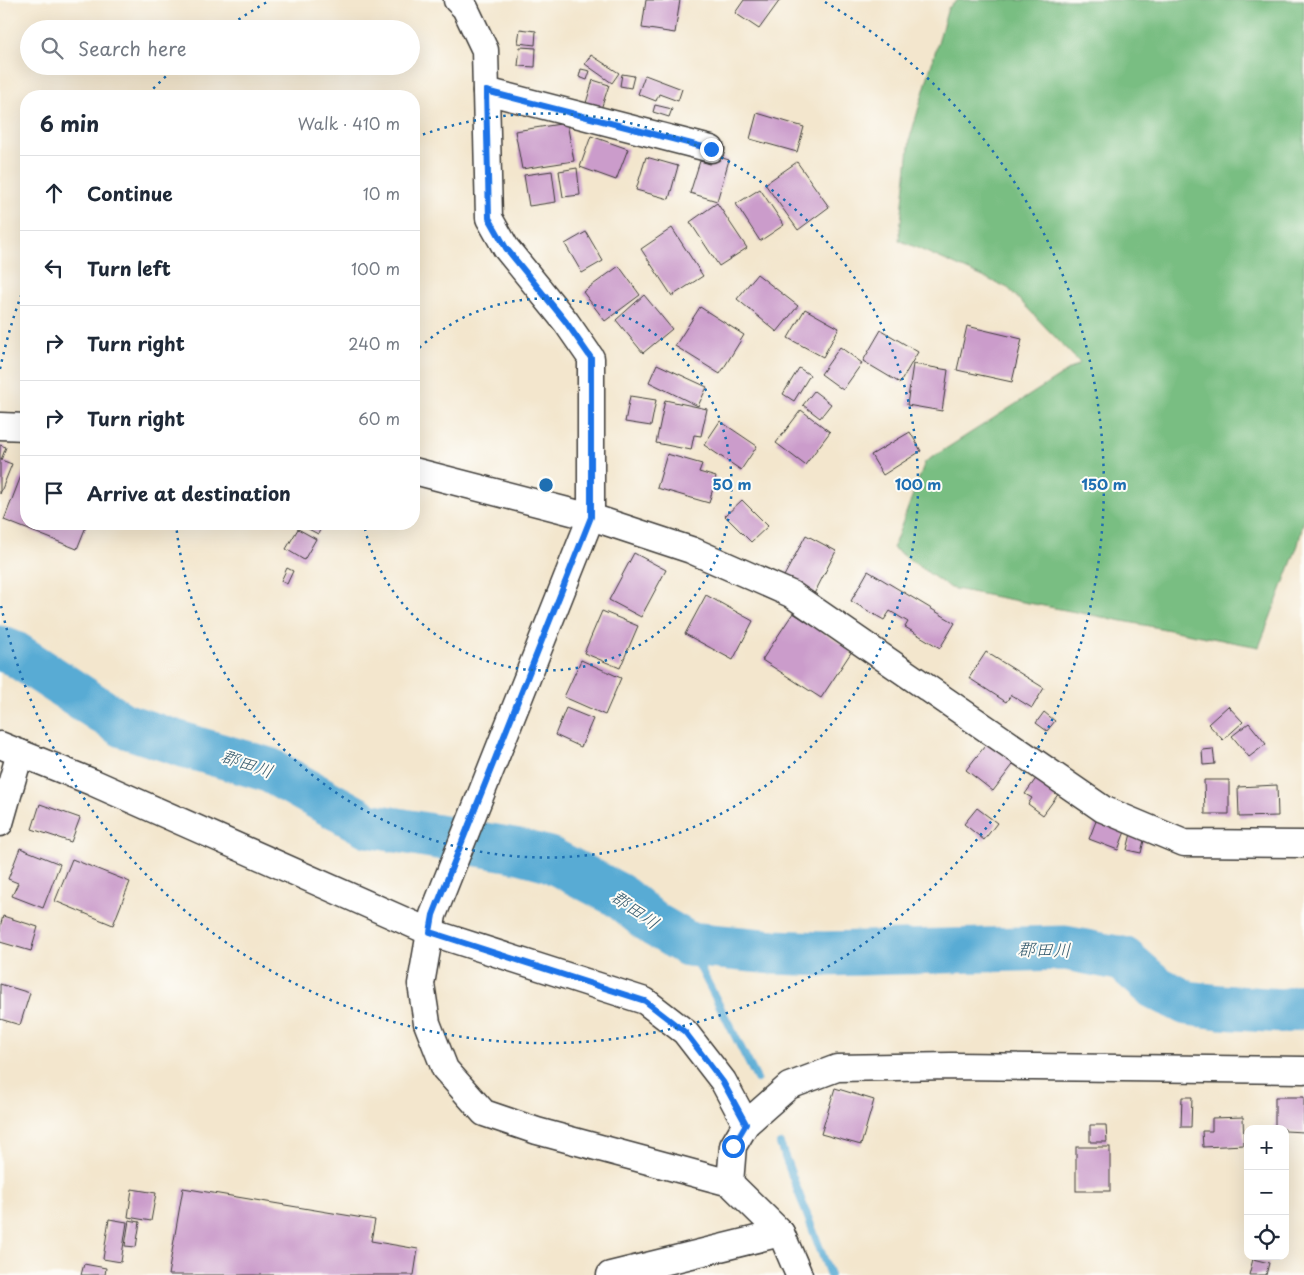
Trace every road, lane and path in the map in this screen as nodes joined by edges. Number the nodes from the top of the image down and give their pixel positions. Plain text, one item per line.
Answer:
1 (457, 0) edge
2 (486, 91) junction
3 (711, 149) dead end
4 (0, 426) edge
5 (20, 426) edge
6 (420, 473) edge
7 (591, 517) junction
8 (10, 749) edge
9 (0, 823) edge
10 (1304, 844) edge
11 (432, 924) junction
12 (1304, 1070) edge
13 (746, 1124) junction
14 (730, 1183) junction
15 (781, 1233) junction
16 (610, 1275) edge
17 (799, 1275) edge

1 - 2 street
2 - 3 street
2 - 7 street
4 - 5 street
6 - 7 street
7 - 10 street
7 - 11 street
8 - 9 street
8 - 11 street
11 - 13 street
11 - 14 street
12 - 13 street
13 - 14 street
14 - 15 street
15 - 16 street
15 - 17 street

